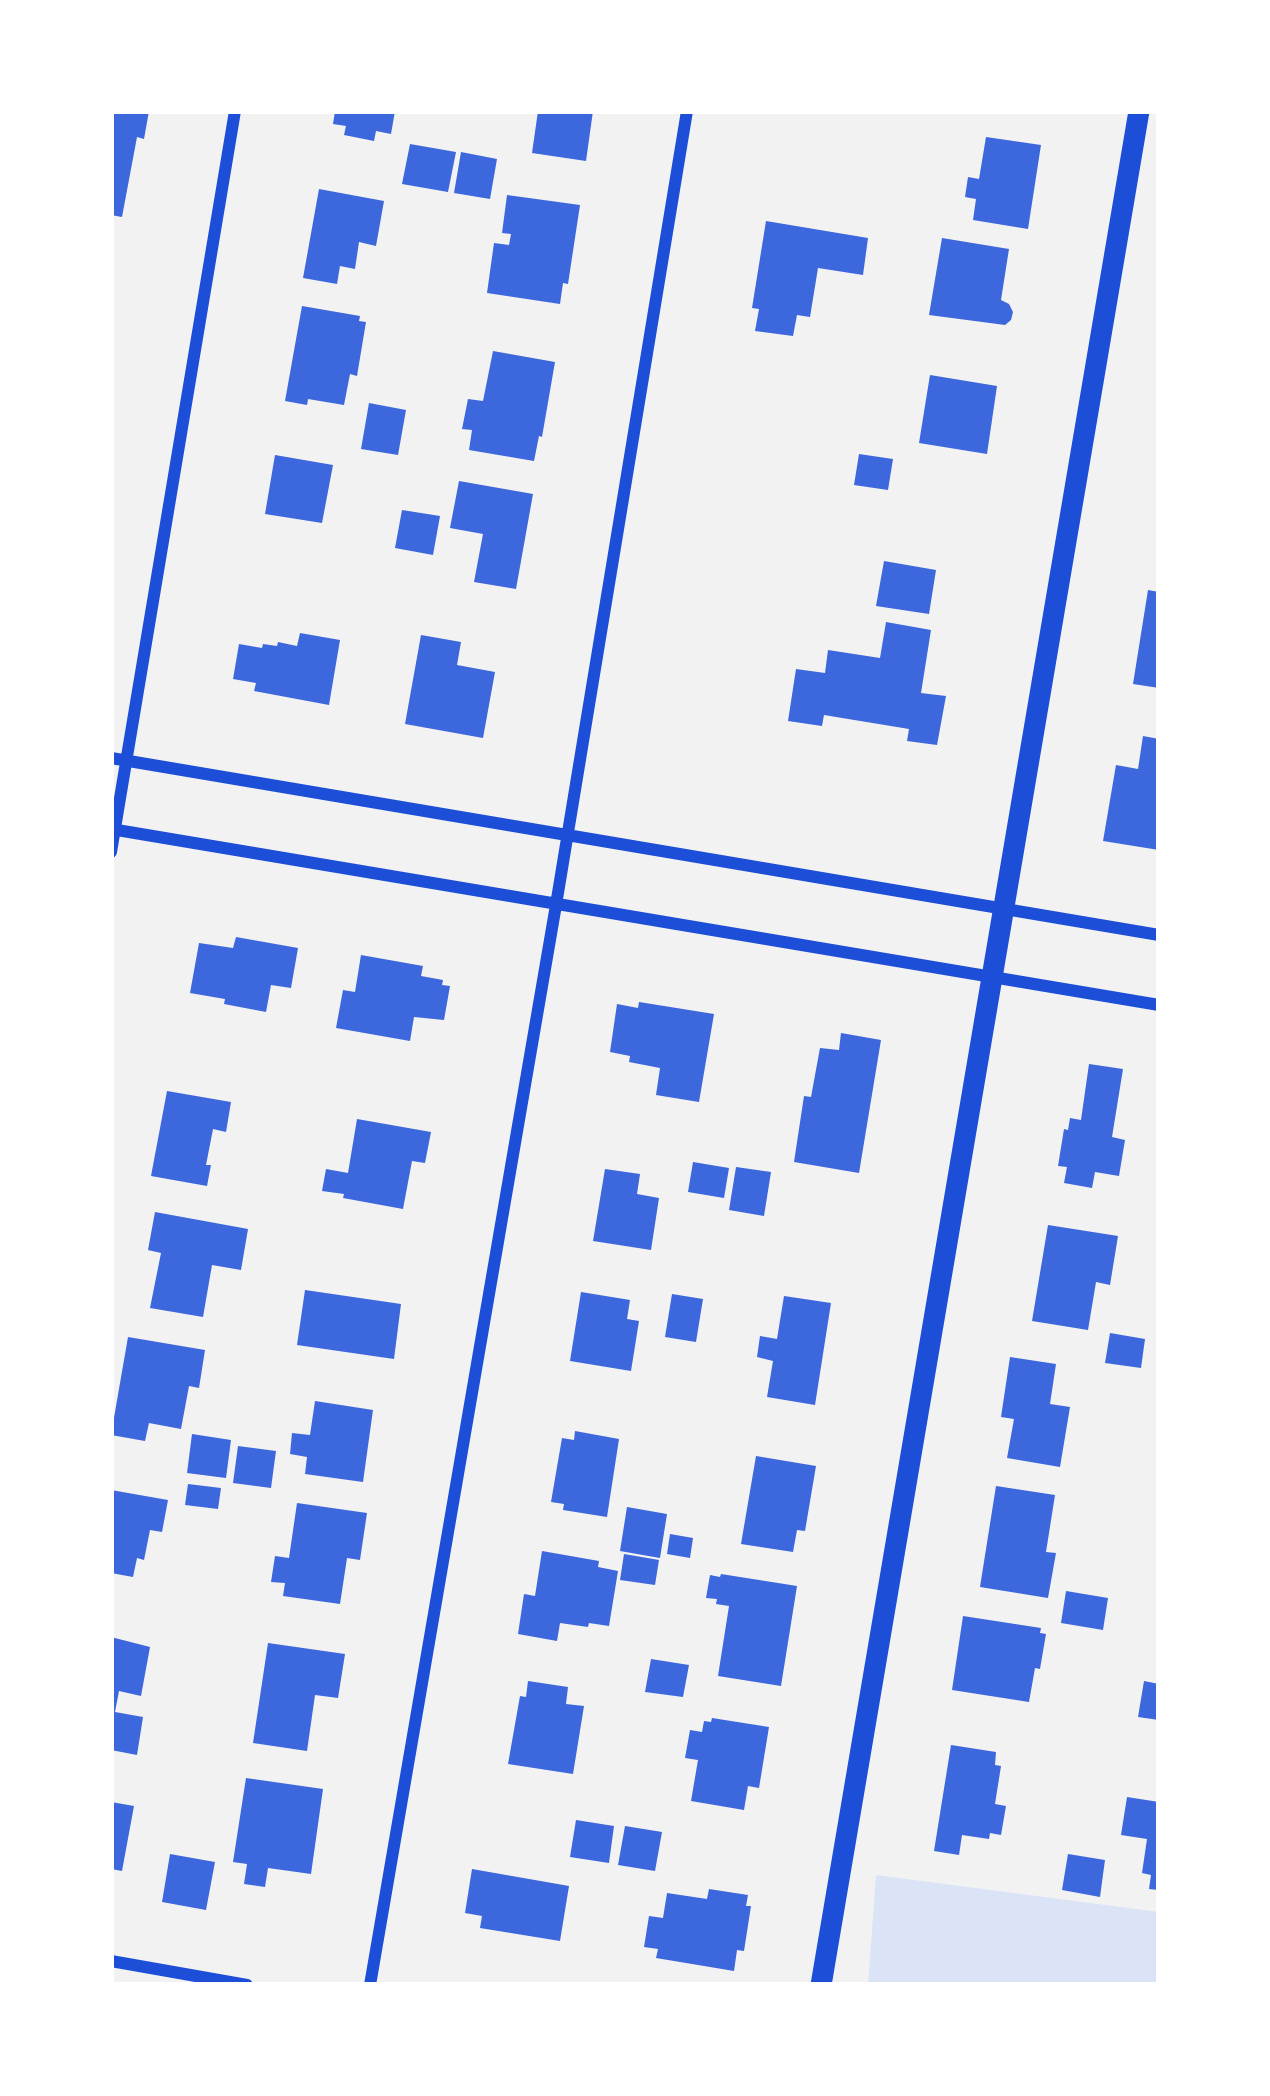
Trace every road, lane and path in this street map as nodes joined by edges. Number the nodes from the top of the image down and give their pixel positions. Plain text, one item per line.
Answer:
1 (235, 111) edge
2 (688, 111) edge
3 (1138, 111) edge
4 (118, 760) edge
5 (113, 830) edge
6 (566, 835) junction
7 (111, 852) edge
8 (556, 904) junction
9 (1002, 909) junction
10 (1159, 935) edge
11 (990, 977) junction
12 (1159, 1005) edge
13 (111, 1960) edge
14 (248, 1985) edge
15 (370, 1985) edge
16 (821, 1985) edge

1 - 4 street
2 - 6 street
3 - 9 street
4 - 5 street
4 - 6 street
5 - 7 street
5 - 8 street
6 - 8 street
6 - 9 street
8 - 11 street
8 - 15 street
9 - 10 street
9 - 11 street
11 - 12 street
11 - 16 street
13 - 14 street

